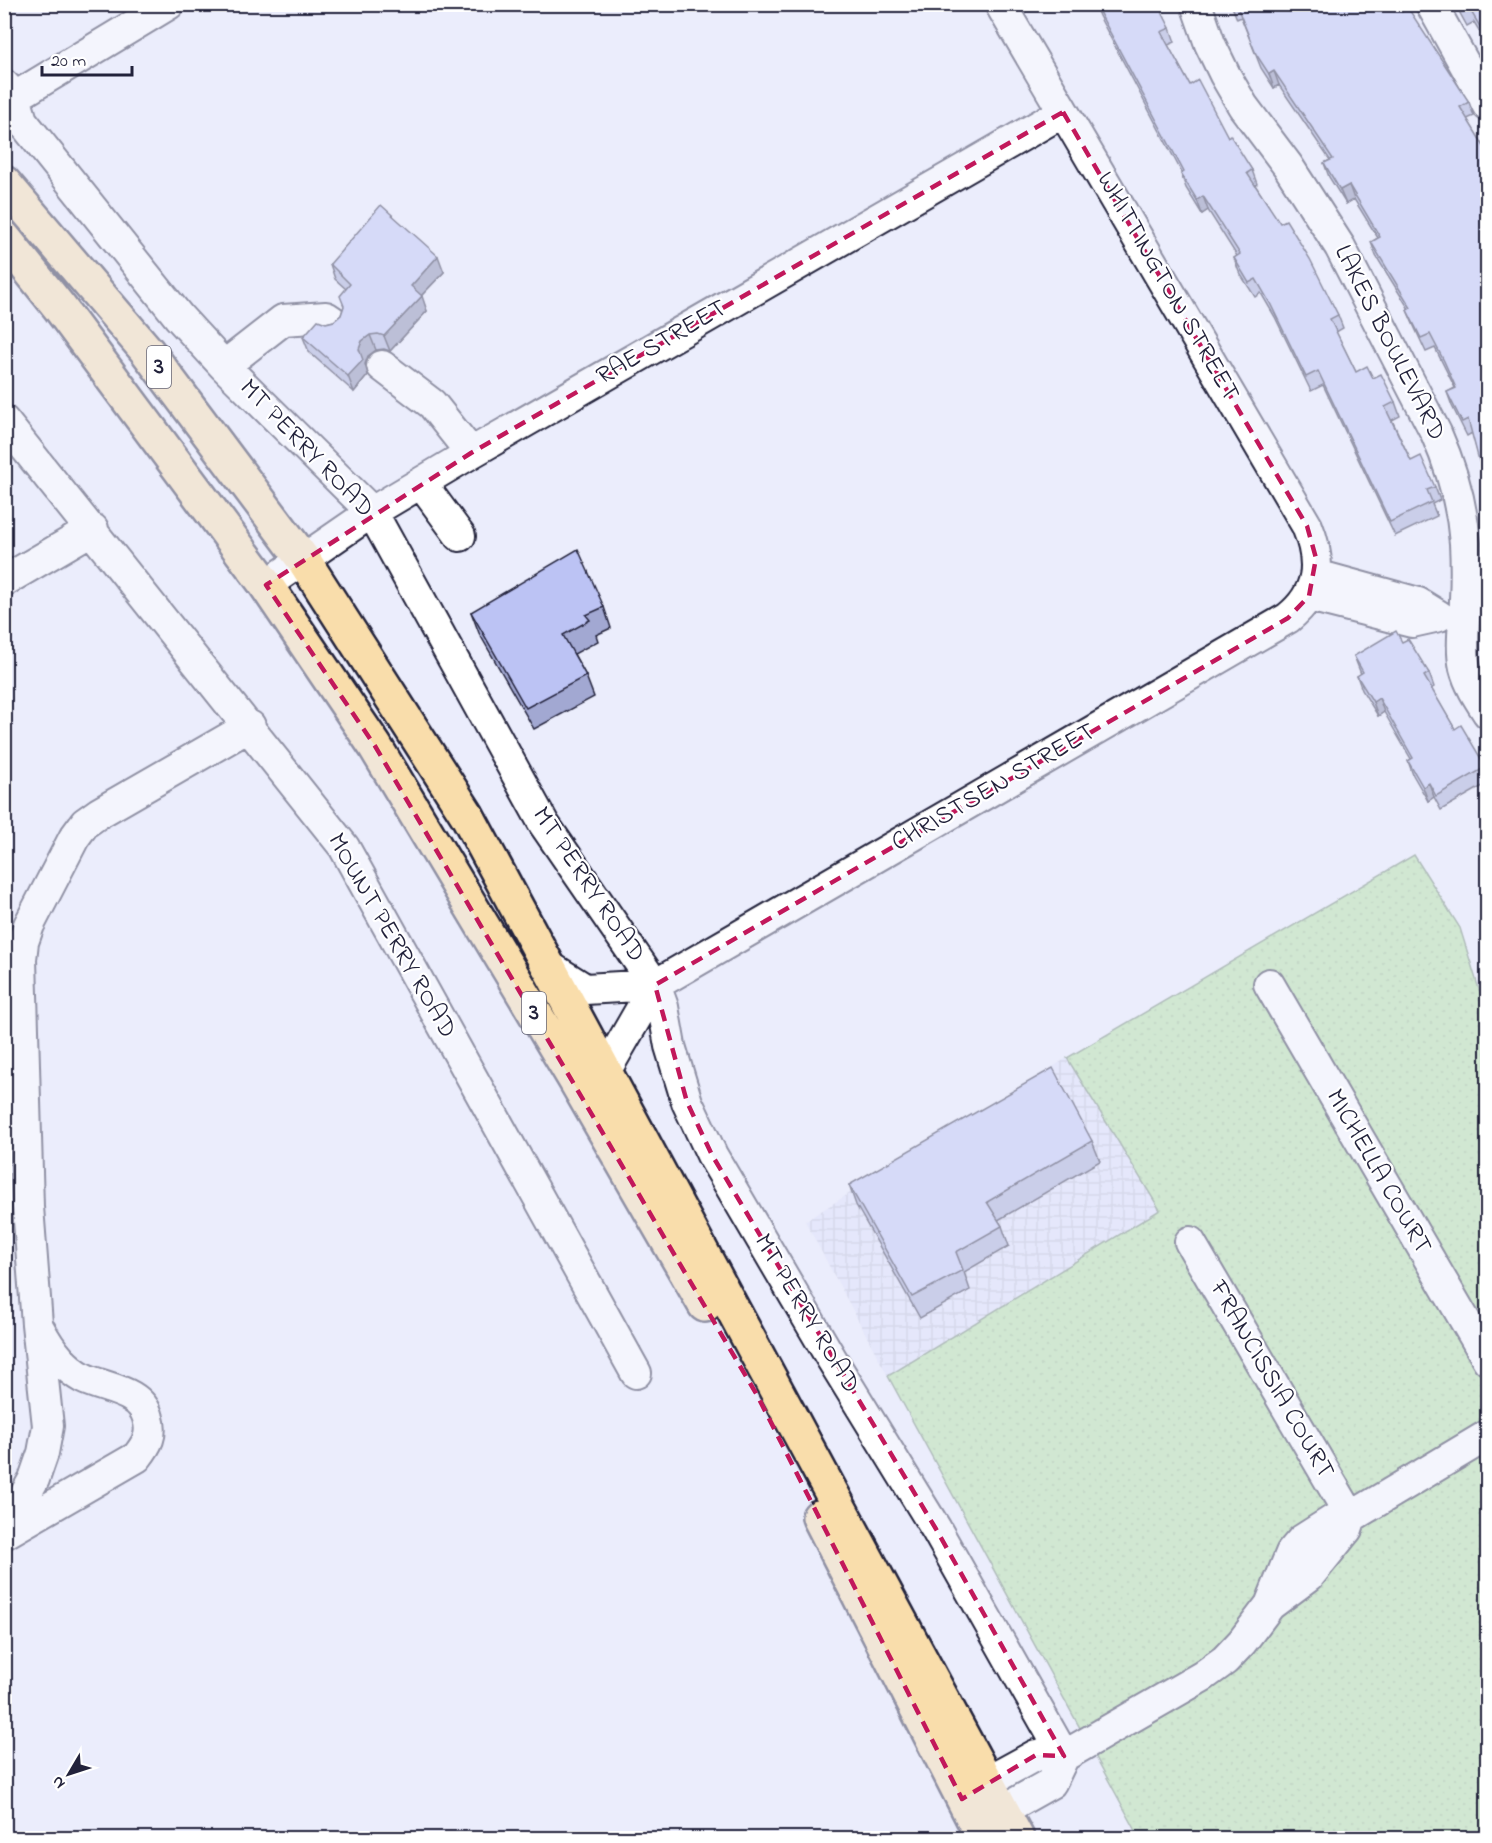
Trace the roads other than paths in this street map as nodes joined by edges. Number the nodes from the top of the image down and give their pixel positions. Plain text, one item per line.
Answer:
1 (169, 4) edge
2 (1000, 4) edge
3 (1196, 4) edge
4 (1431, 4) edge
5 (10, 91) edge
6 (1488, 106) edge
7 (1064, 112) junction
8 (4, 183) edge
9 (4, 238) edge
10 (332, 321) edge
11 (224, 366) junction
12 (382, 366) dead end
13 (4, 421) edge
14 (471, 453) junction
15 (421, 483) junction
16 (372, 512) junction
17 (93, 529) junction
18 (460, 536) dead end
19 (303, 559) junction
20 (4, 581) edge
21 (266, 585) junction
22 (1313, 585) junction
23 (1464, 617) edge
24 (1488, 713) edge
25 (250, 726) junction
26 (550, 967) junction
27 (1269, 984) dead end
28 (655, 985) junction
29 (606, 1070) junction
30 (16, 1207) edge
31 (1190, 1242) dead end
32 (37, 1324) junction
33 (1488, 1360) edge
34 (636, 1373) dead end
35 (1488, 1435) edge
36 (1351, 1518) junction
37 (4, 1523) edge
38 (4, 1534) edge
39 (1064, 1756) junction
40 (988, 1816) edge

1 - 5 street
2 - 7 street, WHITTINGTON STREET
3 - 23 street, LAKES BOULEVARD
4 - 6 street
5 - 11 street, MT PERRY ROAD
7 - 14 street, RAE STREET
7 - 22 street, WHITTINGTON STREET
8 - 19 main road, 3
9 - 21 main road, 3
10 - 11 street
11 - 16 street, MT PERRY ROAD
12 - 14 street
13 - 17 street, MOUNT PERRY ROAD
14 - 15 street, RAE STREET
15 - 16 street, RAE STREET
15 - 18 street
16 - 19 street, RAE STREET
16 - 28 street, MT PERRY ROAD
17 - 20 street
17 - 25 street, MOUNT PERRY ROAD
19 - 21 street, RAE STREET
19 - 26 main road, 3
21 - 40 main road, 3
22 - 23 street
22 - 28 street, CHRISTSEN STREET
23 - 24 street, LAKES BOULEVARD
25 - 30 street
25 - 34 street, MOUNT PERRY ROAD
26 - 28 street, CHRISTSEN STREET
26 - 29 main road, 3
27 - 33 street, MICHELLA COURT
28 - 29 street, CHRISTSEN STREET
28 - 39 street, MT PERRY ROAD
29 - 40 main road, 3
30 - 32 street
31 - 36 street, FRANCISSIA COURT
32 - 37 street
32 - 38 street
35 - 36 street
36 - 39 street
39 - 40 street

